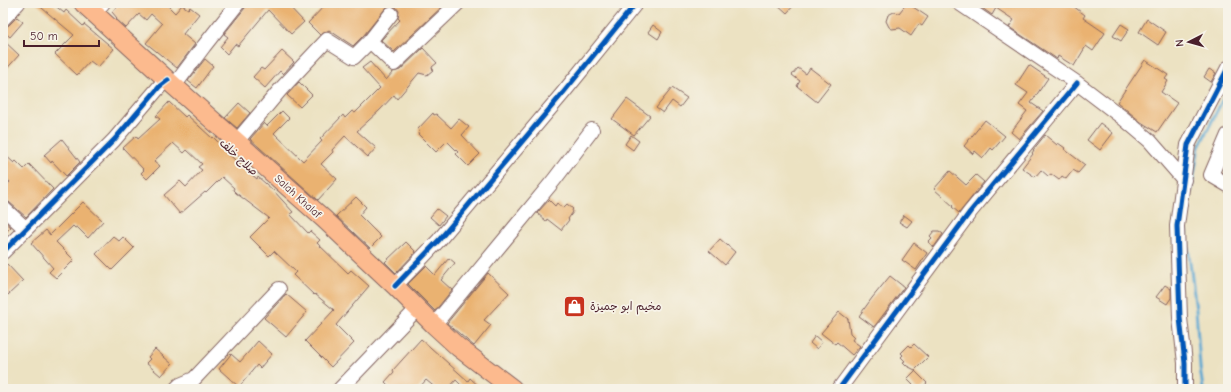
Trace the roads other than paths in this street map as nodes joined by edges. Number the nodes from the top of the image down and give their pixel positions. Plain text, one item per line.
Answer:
1 (18, 3) edge
2 (69, 3) edge
3 (238, 3) edge
4 (458, 3) edge
5 (636, 3) edge
6 (968, 5) edge
7 (93, 6) edge
8 (391, 14) dead end
9 (3, 19) edge
10 (370, 41) junction
11 (1228, 68) edge
12 (1077, 82) junction
13 (167, 84) junction
14 (592, 130) dead end
15 (1228, 135) edge
16 (237, 141) junction
17 (1184, 180) junction
18 (1228, 185) edge
19 (3, 208) edge
20 (26, 229) junction
21 (3, 252) edge
22 (395, 286) junction
23 (279, 289) dead end
24 (413, 313) junction
25 (434, 325) junction
26 (176, 389) edge
27 (340, 389) edge
28 (499, 389) edge
29 (513, 389) edge
30 (839, 389) edge
31 (1185, 389) edge

1 - 9 street
2 - 13 main road, صلاح خلف
3 - 13 street
4 - 10 street
5 - 22 street
6 - 12 street
7 - 13 main road, Salah Khalaf
8 - 10 street
10 - 16 street
11 - 17 street
12 - 17 street
12 - 30 street
13 - 16 main road, Salah Khalaf
13 - 20 street
13 - 24 main road, صلاح خلف
14 - 25 street
15 - 18 street
16 - 22 main road, Salah Khalaf
17 - 31 street
19 - 20 street
20 - 21 street
22 - 25 main road, Salah Khalaf
23 - 26 street
24 - 27 street
24 - 28 main road, صلاح خلف
25 - 29 main road, Salah Khalaf

